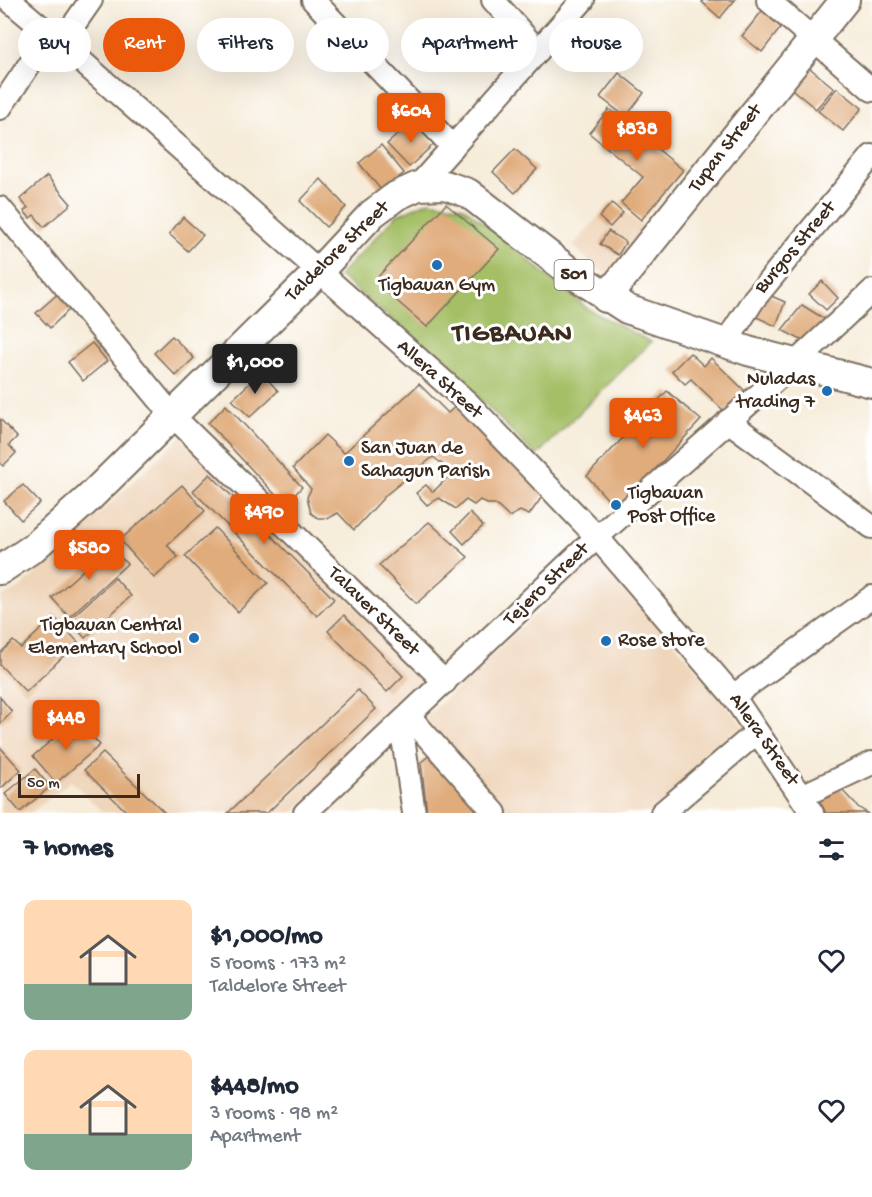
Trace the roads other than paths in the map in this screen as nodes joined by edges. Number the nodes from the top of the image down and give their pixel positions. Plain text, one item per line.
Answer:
1 (9, 0) edge
2 (91, 0) edge
3 (313, 0) edge
4 (493, 0) edge
5 (583, 0) edge
6 (768, 0) edge
7 (845, 0) edge
8 (30, 18) edge
9 (74, 18) edge
10 (813, 40) junction
11 (538, 51) junction
12 (91, 71) edge
13 (29, 72) edge
14 (872, 90) edge
15 (0, 108) edge
16 (453, 147) junction
17 (872, 156) edge
18 (418, 186) junction
19 (0, 208) edge
20 (318, 272) junction
21 (872, 291) edge
22 (606, 298) junction
23 (725, 344) junction
24 (795, 363) junction
25 (872, 383) edge
26 (173, 416) junction
27 (728, 421) junction
28 (872, 527) edge
29 (597, 537) junction
30 (0, 570) edge
31 (872, 597) edge
32 (445, 682) junction
33 (733, 696) junction
34 (405, 720) junction
35 (756, 732) junction
36 (872, 763) edge
37 (807, 804) edge
38 (305, 813) edge
39 (414, 813) edge
40 (495, 813) edge
41 (662, 813) edge

1 - 8 street, Allera Street
2 - 9 street
3 - 16 street
4 - 11 street
5 - 11 street
6 - 10 street
7 - 10 main road, Tupan Street
10 - 14 street
10 - 22 main road, Tupan Street
11 - 16 street
12 - 20 street, Allera Street
13 - 15 street
16 - 18 street
17 - 23 street, Burgos Street
18 - 20 main road, Taldelore Street / 501
18 - 22 main road, Taldelore Street / 501
19 - 26 street, Talaver Street
20 - 26 main road, Taldelore Street / 501
20 - 29 street, Allera Street
21 - 24 street, Tejero Street
22 - 23 main road, Taldelore Street / 501
23 - 24 main road, Taldelore Street / 501
24 - 25 main road, Taldelore Street / 501
24 - 27 street, Tejero Street
26 - 30 main road, Taldelore Street / 501
26 - 32 street, Talaver Street
27 - 28 street
27 - 29 street, Tejero Street
29 - 32 street, Tejero Street
29 - 33 street, Allera Street
31 - 33 street
32 - 34 street, Tejero Street
33 - 35 street, Allera Street
34 - 38 street, Tejero Street
34 - 39 street
34 - 40 street
35 - 37 street, Allera Street
35 - 41 street
36 - 37 street

